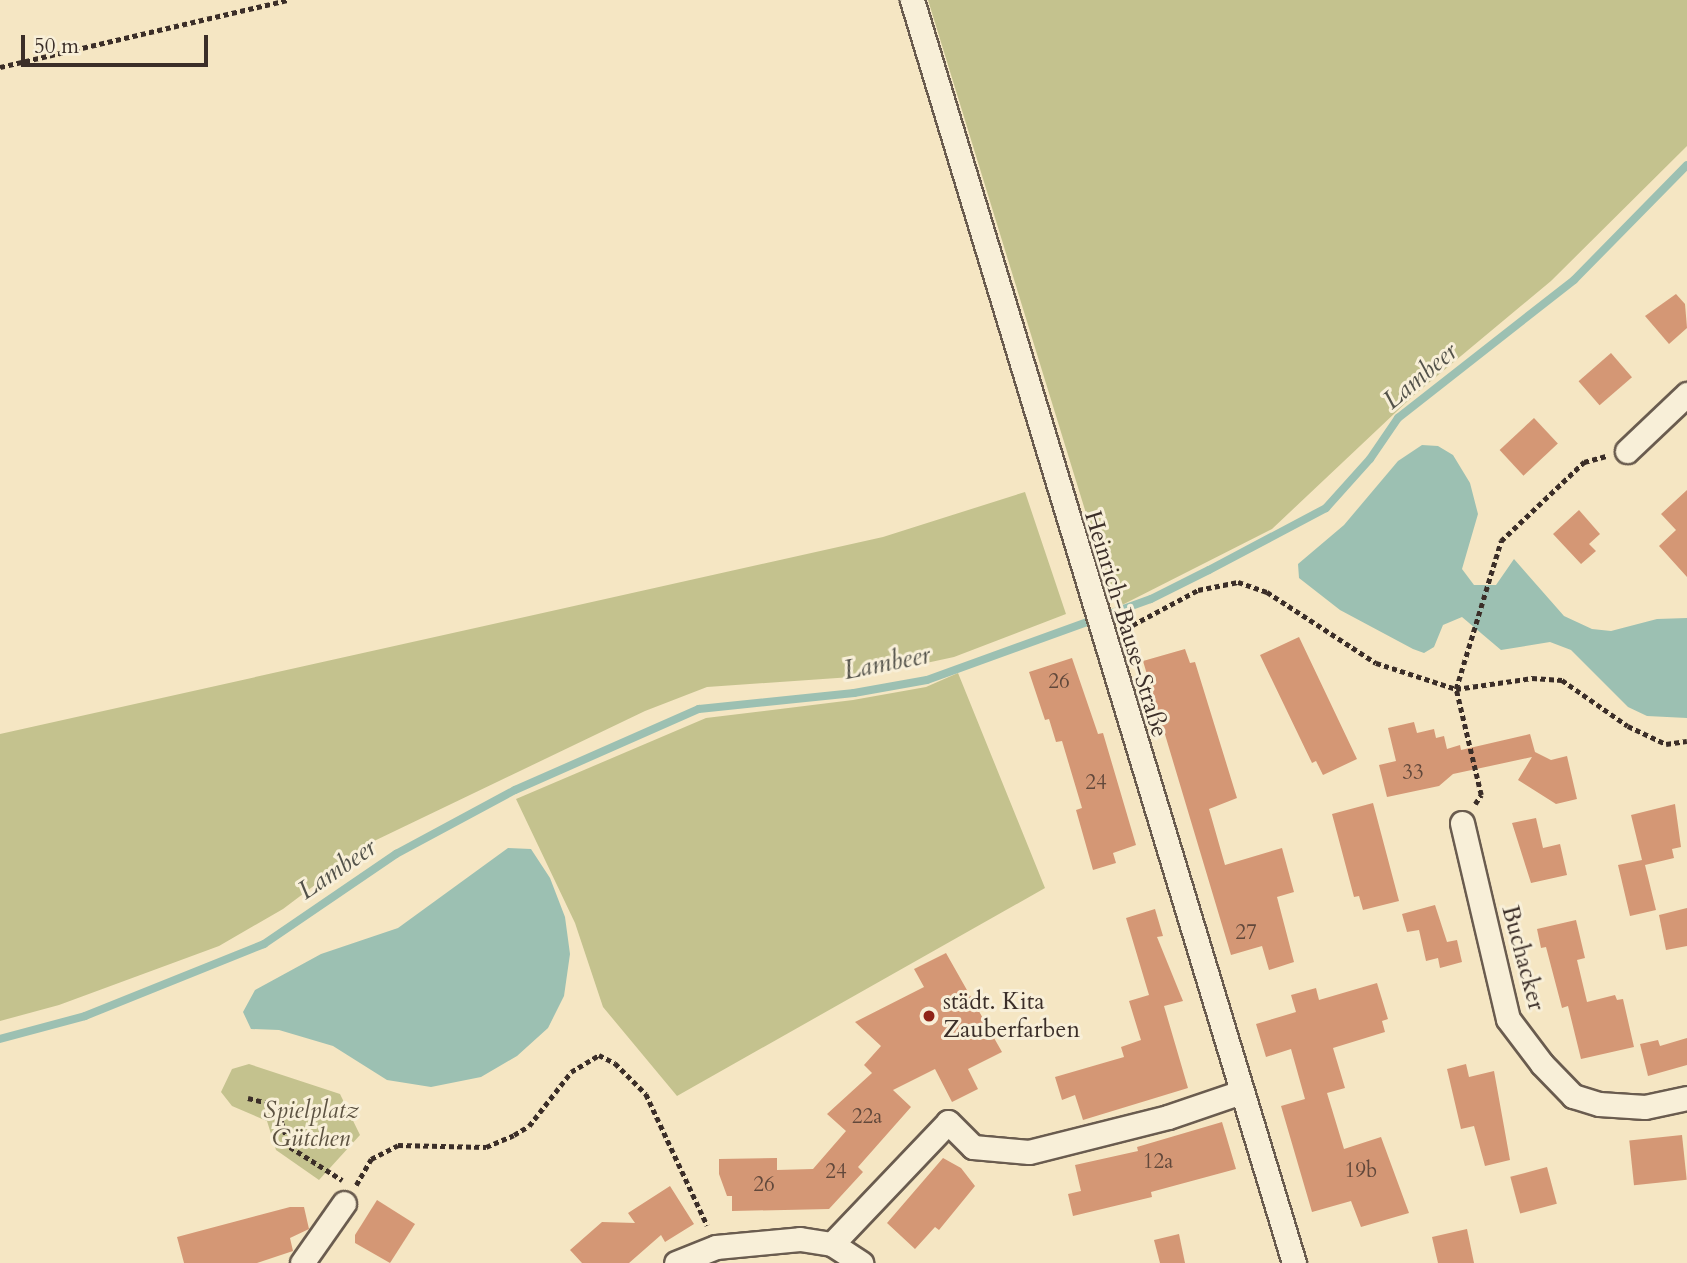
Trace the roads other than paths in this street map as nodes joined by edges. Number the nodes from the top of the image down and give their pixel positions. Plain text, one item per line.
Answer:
1 (912, 0) edge
2 (1687, 394) edge
3 (1627, 451) road end
4 (1462, 823) road end
5 (1241, 1092) junction
6 (1687, 1097) edge
7 (349, 1195) road end
8 (832, 1244) junction
9 (303, 1263) edge
10 (676, 1263) edge
11 (861, 1263) edge
12 (1294, 1263) edge

1 - 5 street, Heinrich-Bause-Straße
2 - 3 street
4 - 6 street, Buchacker
5 - 8 street
5 - 12 street, Heinrich-Bause-Straße
7 - 9 street
8 - 10 street
8 - 11 street

